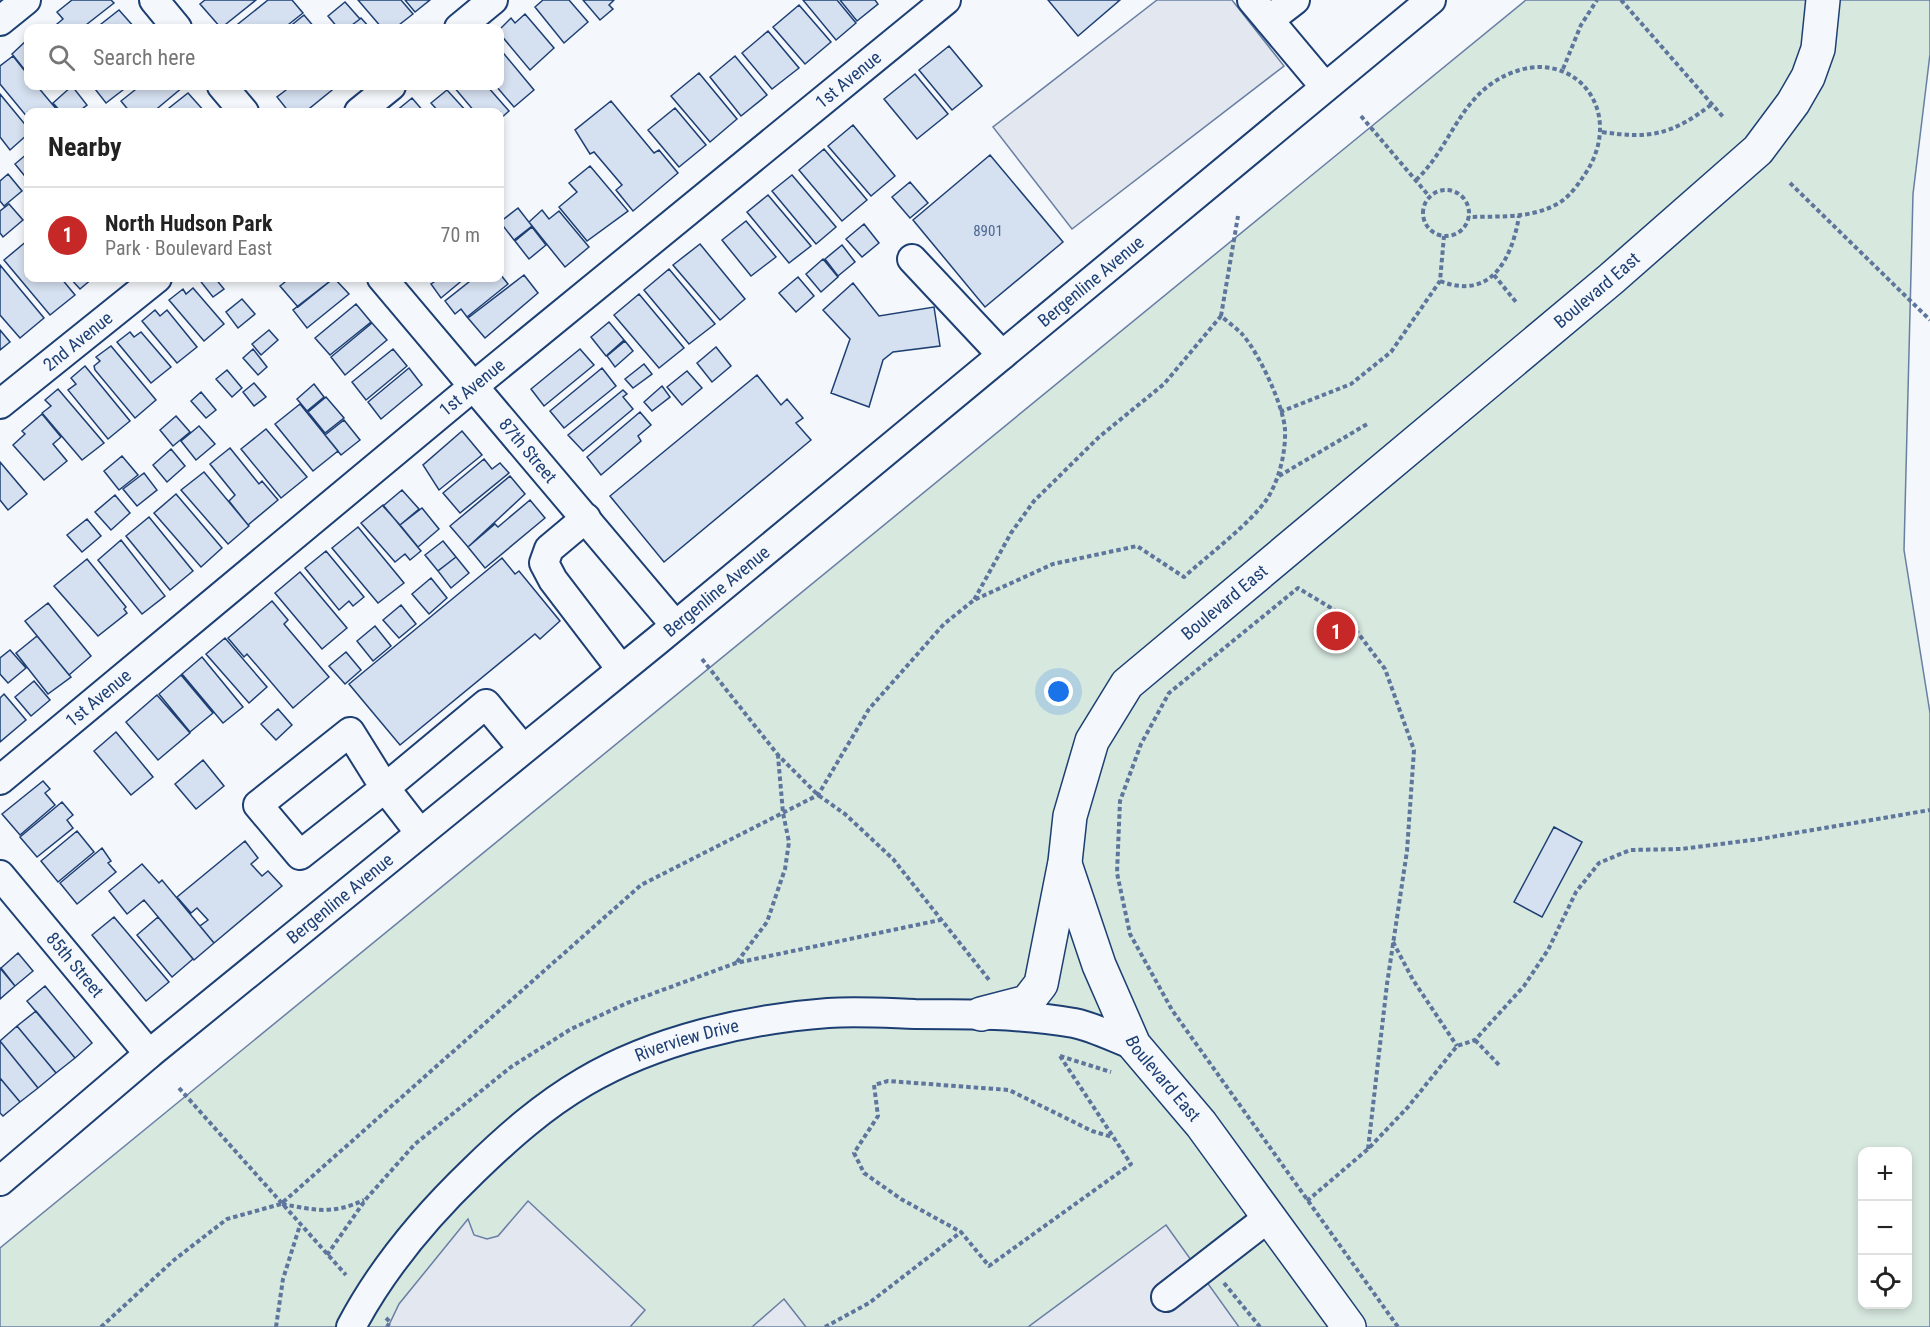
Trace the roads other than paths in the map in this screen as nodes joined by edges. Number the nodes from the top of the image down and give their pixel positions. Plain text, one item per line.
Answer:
1 (26, 0) edge
2 (154, 0) edge
3 (493, 0) edge
4 (946, 0) edge
5 (1295, 0) edge
6 (1431, 0) edge
7 (1822, 0) edge
8 (1260, 10) edge
9 (0, 21) edge
10 (174, 24) edge
11 (464, 24) edge
12 (1324, 87) junction
13 (225, 90) edge
14 (387, 90) edge
15 (241, 108) edge
16 (364, 108) edge
17 (912, 259) dead end
18 (152, 282) edge
19 (385, 282) edge
20 (1002, 355) junction
21 (475, 385) junction
22 (0, 404) edge
23 (586, 518) junction
24 (675, 625) junction
25 (621, 669) junction
26 (523, 749) junction
27 (0, 780) edge
28 (385, 788) junction
29 (420, 833) junction
30 (1065, 862) junction
31 (0, 875) edge
32 (987, 1000) junction
33 (1134, 1045) junction
34 (149, 1054) junction
35 (0, 1180) edge
36 (1269, 1217) junction
37 (1166, 1298) dead end
38 (351, 1327) edge
39 (1348, 1327) edge

1 - 9 street
2 - 10 street
3 - 11 street
4 - 21 street, 1st Avenue
5 - 8 street
6 - 12 street, Bergenline Avenue
7 - 30 main road, Boulevard East
8 - 12 street
12 - 20 street, Bergenline Avenue
13 - 15 street
14 - 16 street
17 - 20 street
18 - 22 street, 2nd Avenue
19 - 21 street, 87th Street
20 - 24 street, Bergenline Avenue
21 - 23 street, 87th Street
21 - 27 street, 1st Avenue
23 - 24 street, 87th Street
23 - 25 street
24 - 25 street, Bergenline Avenue
25 - 26 street, Bergenline Avenue
26 - 28 street
26 - 29 street, Bergenline Avenue
28 - 28 street
28 - 29 street
29 - 34 street, Bergenline Avenue
30 - 32 main road
30 - 33 main road, Boulevard East
31 - 34 street, 85th Street
32 - 33 street, Riverview Drive
32 - 38 street, Riverview Drive
33 - 36 main road, Boulevard East
34 - 35 street, Bergenline Avenue
36 - 37 street
36 - 39 main road, Boulevard East

